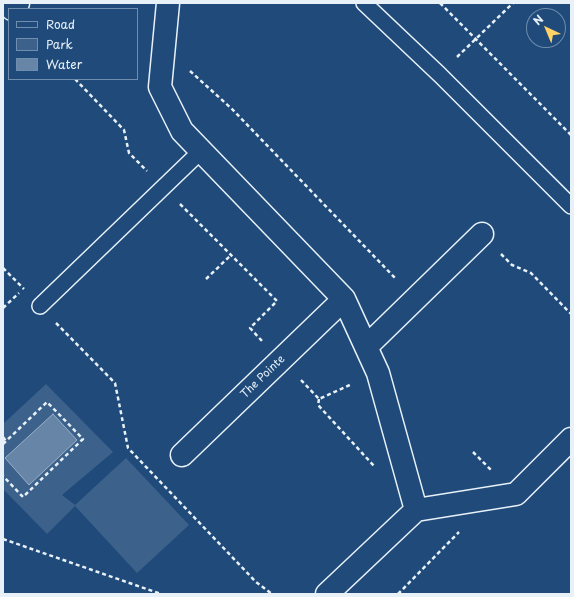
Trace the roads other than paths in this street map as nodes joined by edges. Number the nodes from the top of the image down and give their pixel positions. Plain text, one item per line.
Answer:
1 (168, 3) edge
2 (364, 3) edge
3 (201, 151) junction
4 (571, 206) edge
5 (482, 234) road end
6 (344, 298) junction
7 (40, 306) road end
8 (366, 347) junction
9 (571, 438) edge
10 (182, 455) dead end
11 (416, 510) junction
12 (327, 594) edge

1 - 3 street
2 - 4 lane
3 - 6 street
3 - 7 lane
5 - 8 street
6 - 8 street
6 - 10 street, The Pointe
8 - 11 street
9 - 11 street
11 - 12 street

